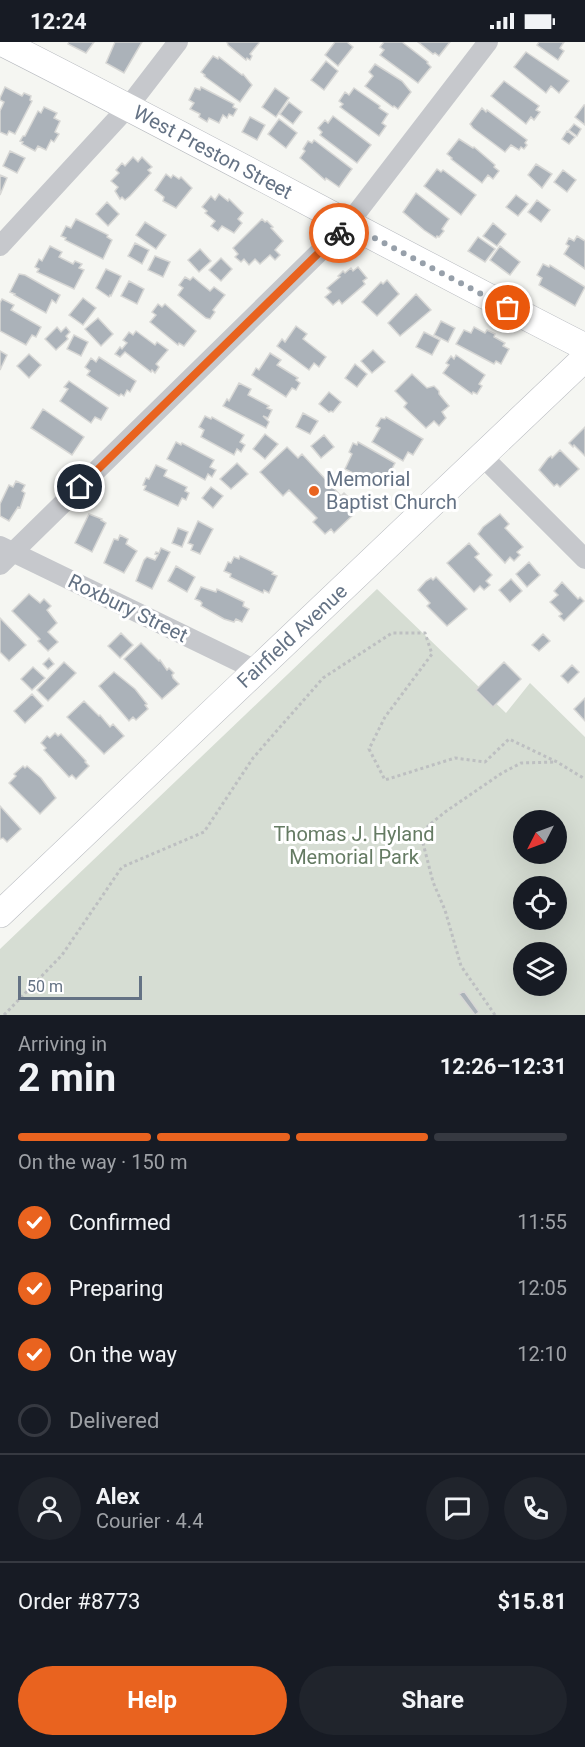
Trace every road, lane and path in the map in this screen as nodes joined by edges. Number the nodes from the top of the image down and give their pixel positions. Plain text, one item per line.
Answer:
1 (0, 42) edge
2 (178, 42) edge
3 (488, 42) edge
4 (128, 107) junction
5 (348, 224) junction
6 (0, 246) edge
7 (585, 347) edge
8 (585, 358) edge
9 (482, 456) junction
10 (4, 555) edge
11 (585, 559) edge
12 (256, 670) junction
13 (557, 762) junction
14 (585, 779) edge
15 (0, 914) edge
16 (4, 1015) edge
17 (495, 1015) edge

1 - 4 main road, West Preston Street
2 - 4 street
3 - 5 street
4 - 5 main road, West Preston Street
4 - 6 street
5 - 7 main road, West Preston Street
5 - 10 street
8 - 9 main road, Fairfield Avenue
9 - 11 street
9 - 12 main road, Fairfield Avenue
10 - 12 street, Roxbury Street
12 - 15 main road, Fairfield Avenue
13 - 14 path
13 - 16 path
13 - 17 path

